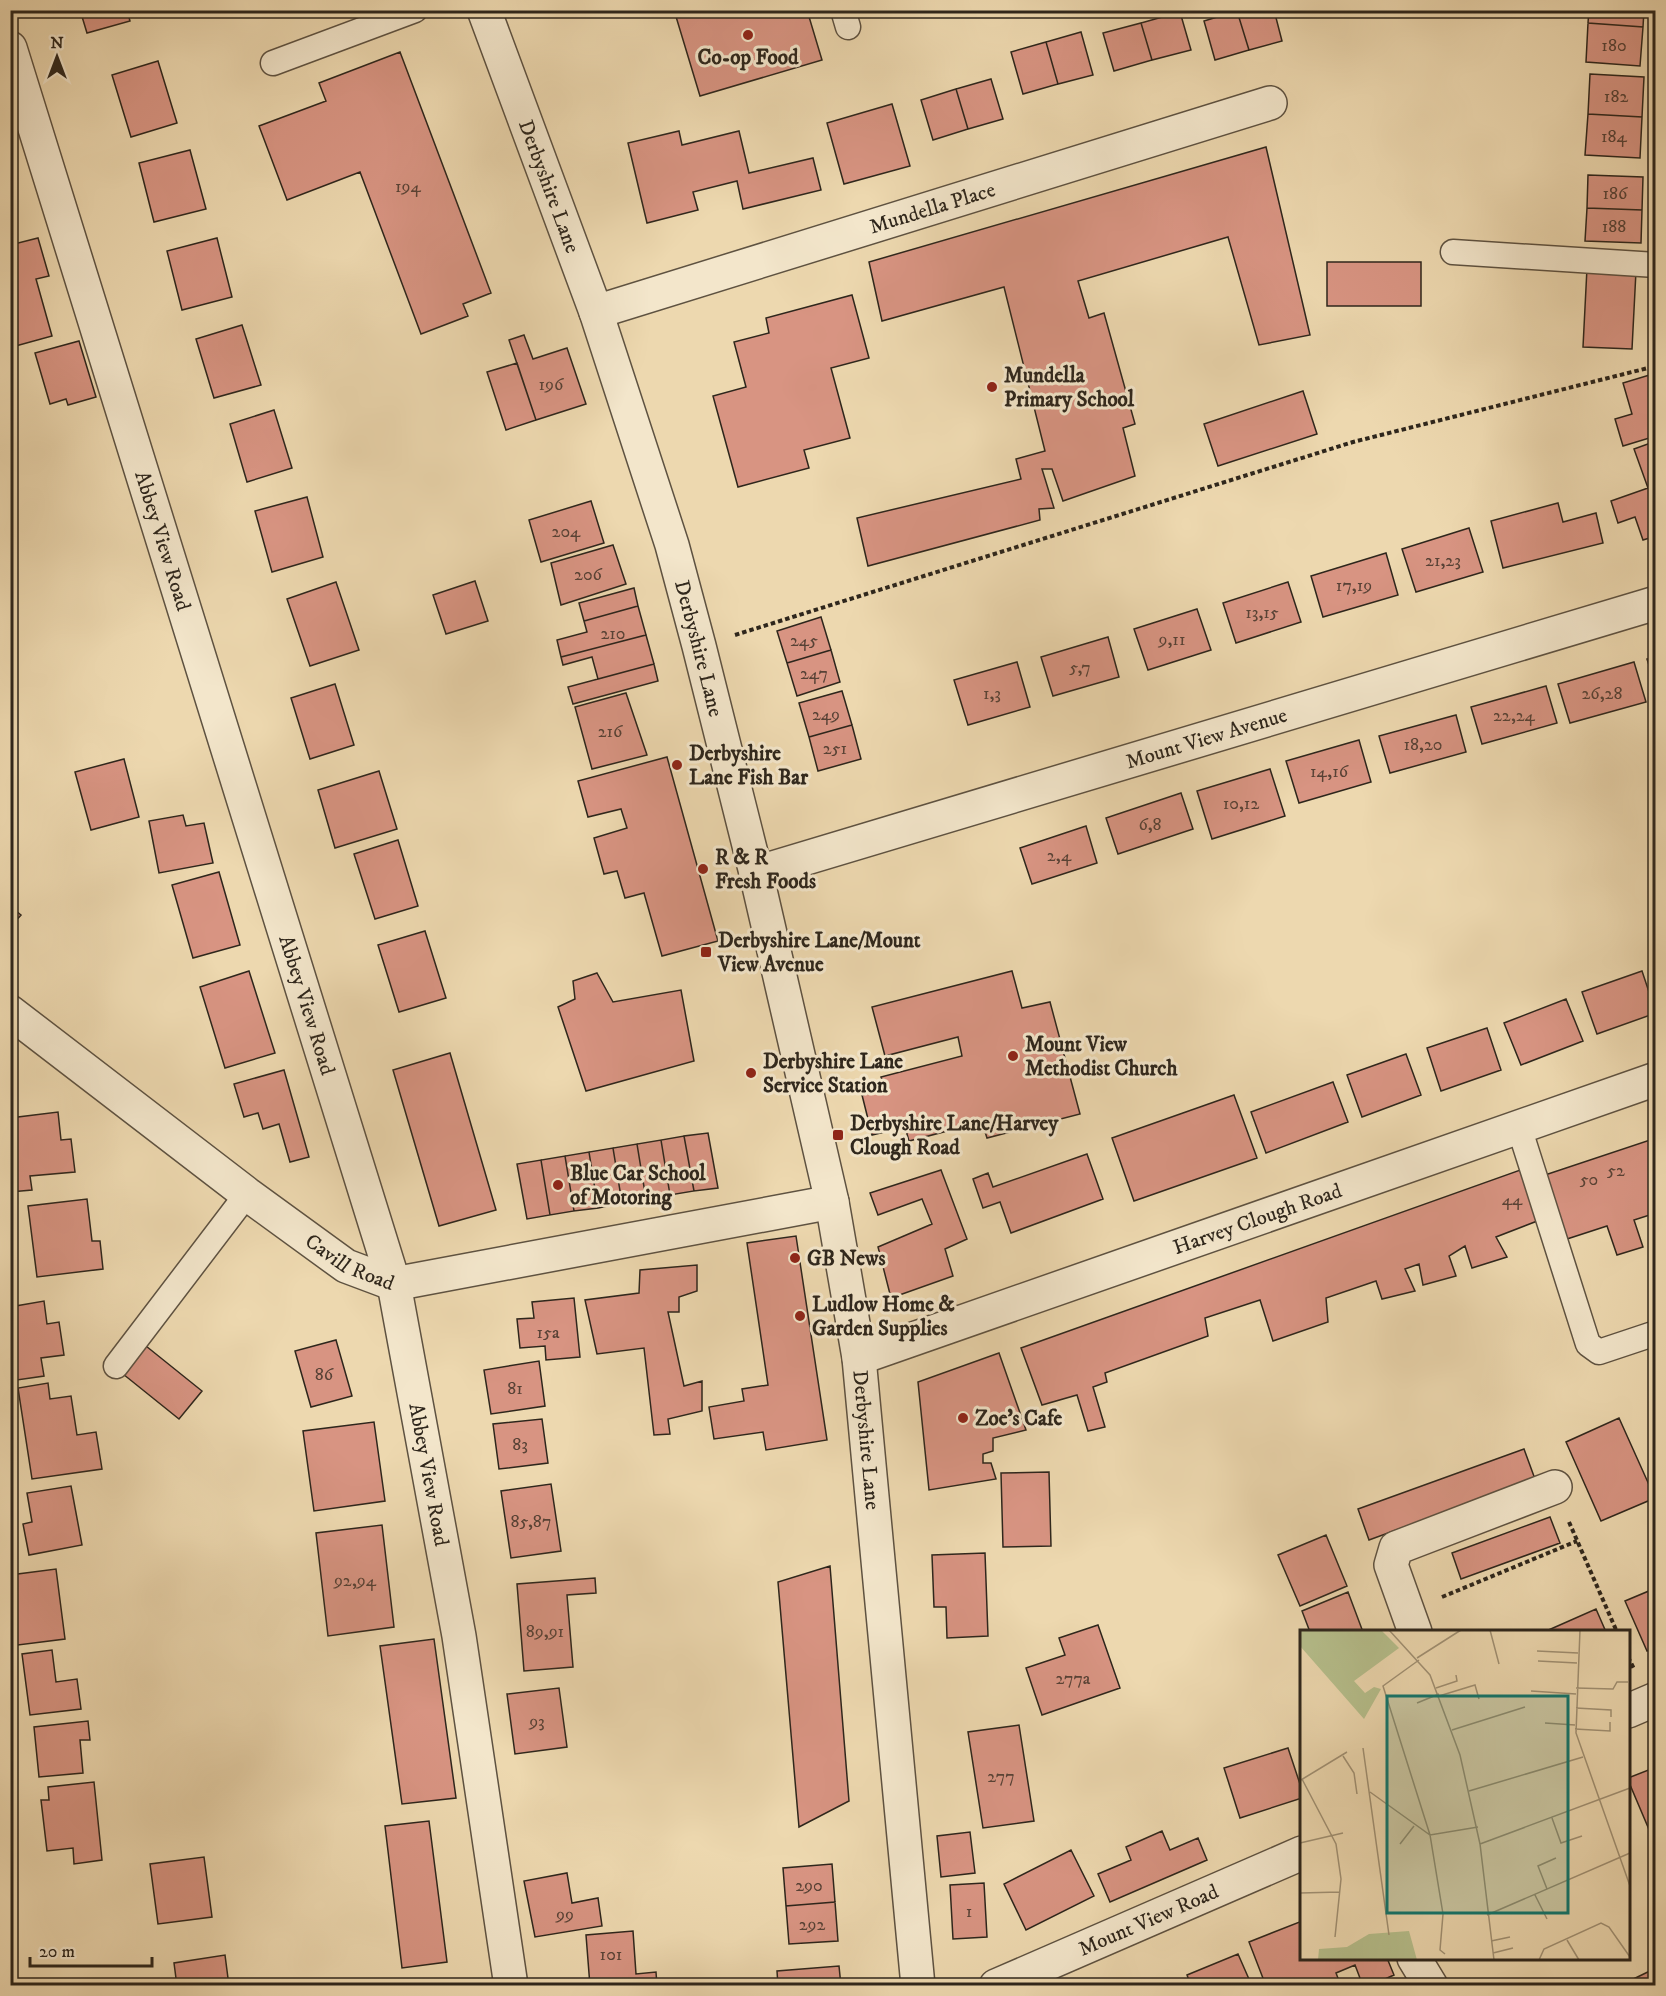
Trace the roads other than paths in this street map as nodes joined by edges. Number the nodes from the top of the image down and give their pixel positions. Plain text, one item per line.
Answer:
1 (415, 10) edge
2 (484, 10) edge
3 (10, 48) edge
4 (273, 63) dead end
5 (1270, 103) dead end
6 (1453, 252) dead end
7 (1656, 265) edge
8 (596, 312) junction
9 (1656, 603) edge
10 (756, 873) junction
11 (10, 1012) edge
12 (1656, 1079) edge
13 (1519, 1127) junction
14 (246, 1194) junction
15 (832, 1202) junction
16 (394, 1284) junction
17 (1656, 1333) edge
18 (859, 1358) junction
19 (116, 1365) dead end
20 (1555, 1487) road end
21 (1411, 1622) edge
22 (1656, 1699) edge
23 (1630, 1711) edge
24 (1300, 1854) edge
25 (1415, 1960) edge
26 (511, 1986) edge
27 (918, 1986) edge
28 (996, 1986) edge
29 (1431, 1986) edge

1 - 4 lane
2 - 8 street, Derbyshire Lane
3 - 16 street, Abbey View Road
5 - 8 street, Mundella Place
6 - 7 lane
8 - 10 street, Derbyshire Lane
9 - 10 street, Mount View Avenue
10 - 15 street, Derbyshire Lane
11 - 14 street, Cavill Road
12 - 13 street, Harvey Clough Road
13 - 17 lane
13 - 18 street, Harvey Clough Road
14 - 16 street, Cavill Road
14 - 19 lane
15 - 16 street, Cavill Road
15 - 18 street, Derbyshire Lane
16 - 26 street, Abbey View Road
18 - 27 street, Derbyshire Lane
20 - 21 street
22 - 23 street
24 - 28 street, Mount View Road
25 - 29 street

